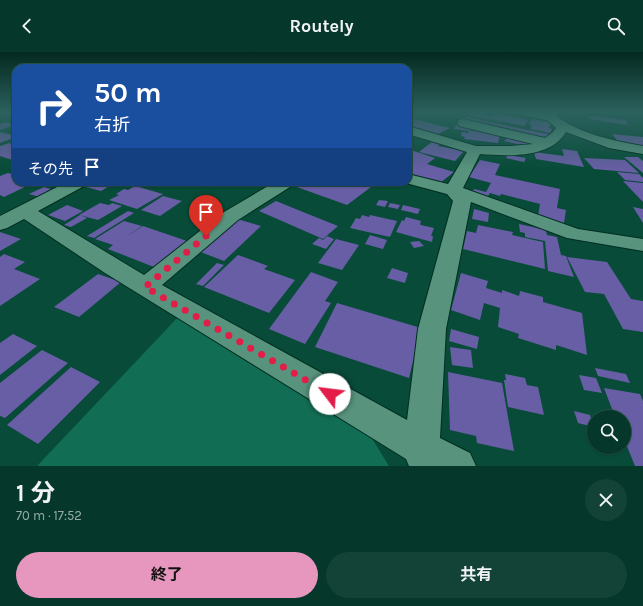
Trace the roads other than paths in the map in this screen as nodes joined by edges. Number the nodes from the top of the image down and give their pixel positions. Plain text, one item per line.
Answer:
1 (412, 131) edge
2 (498, 131) edge
3 (561, 131) edge
4 (576, 131) edge
5 (546, 143) junction
6 (628, 148) junction
7 (475, 150) junction
8 (643, 150) edge
9 (643, 156) edge
10 (412, 180) edge
11 (72, 186) edge
12 (280, 186) edge
13 (453, 190) junction
14 (24, 211) junction
15 (0, 224) edge
16 (643, 245) edge
17 (145, 287) junction
18 (424, 457) edge
19 (457, 466) edge

1 - 7 street
2 - 5 street
3 - 5 street
4 - 6 street
5 - 7 street
6 - 8 street
6 - 9 street
7 - 13 street
10 - 13 street
11 - 14 street
12 - 17 street
13 - 16 street
13 - 18 street
14 - 15 street
14 - 17 street
17 - 18 street
18 - 19 street

